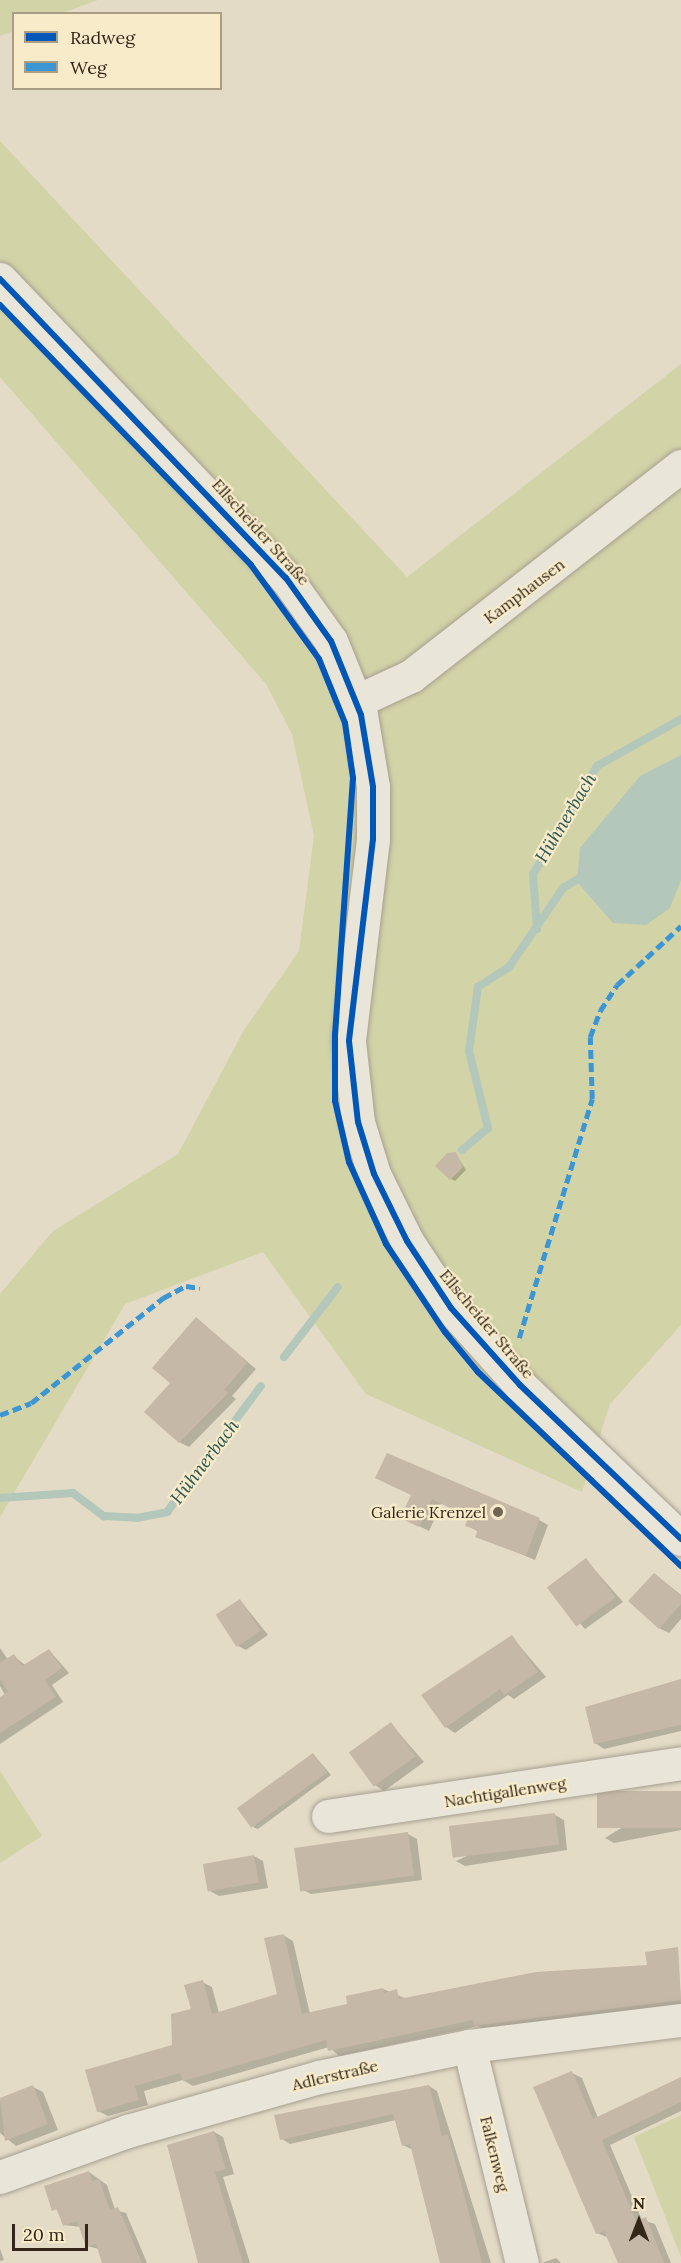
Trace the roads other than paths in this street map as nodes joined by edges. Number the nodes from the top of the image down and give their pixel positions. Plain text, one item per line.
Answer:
1 (0, 279) edge
2 (681, 466) edge
3 (357, 701) junction
4 (681, 1539) edge
5 (681, 1763) edge
6 (328, 1816) dead end
7 (681, 2020) edge
8 (469, 2046) junction
9 (0, 2177) edge
10 (522, 2263) edge

1 - 3 street, Ellscheider Straße
2 - 3 street, Kamphausen
3 - 4 street, Ellscheider Straße
5 - 6 street, Nachtigallenweg
7 - 8 street, Adlerstraße
8 - 9 street, Adlerstraße
8 - 10 street, Falkenweg

